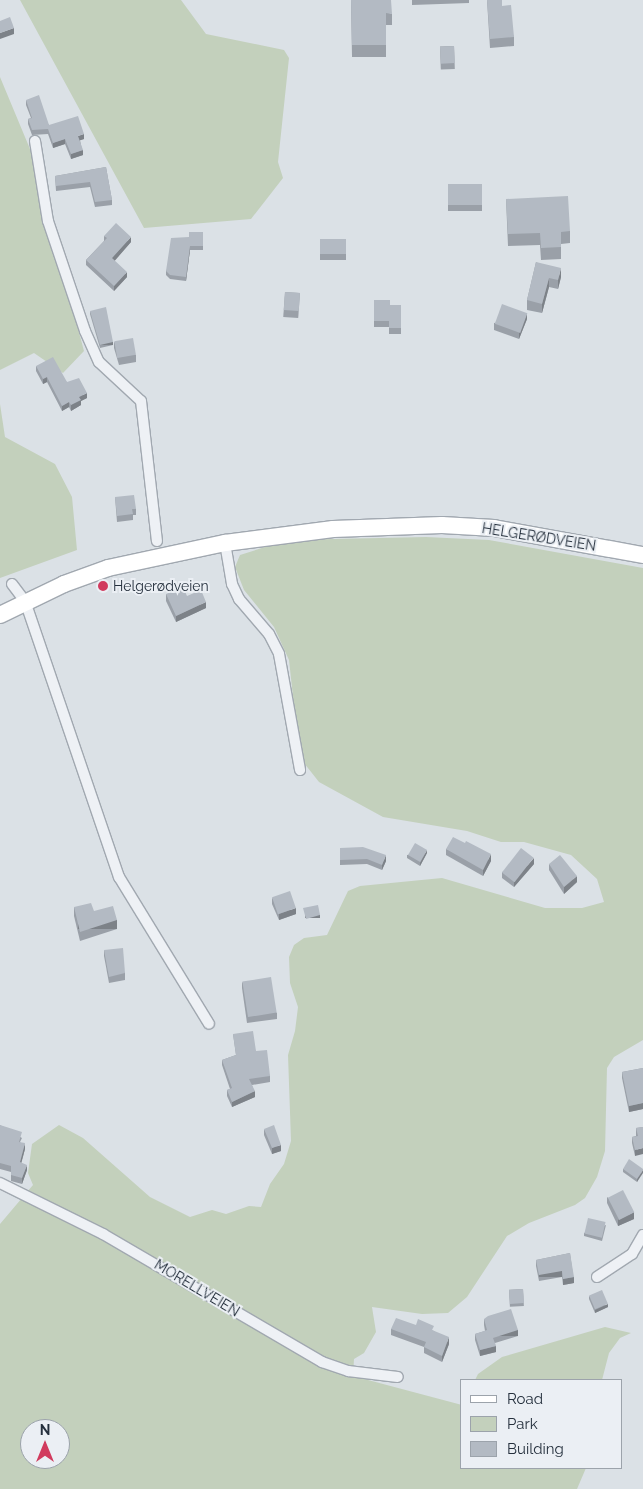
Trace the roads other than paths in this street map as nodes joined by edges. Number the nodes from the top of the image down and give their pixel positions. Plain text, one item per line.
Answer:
1 (35, 141) dead end
2 (157, 540) dead end
3 (224, 543) junction
4 (643, 555) edge
5 (12, 584) dead end
6 (25, 601) junction
7 (0, 615) edge
8 (300, 770) dead end
9 (209, 1024) dead end
10 (0, 1183) edge
11 (643, 1235) edge
12 (597, 1277) dead end
13 (398, 1377) dead end

1 - 2 street
3 - 4 main road, HELGERØDVEIEN
3 - 6 main road, HELGERØDVEIEN
3 - 8 street
5 - 6 street
6 - 7 main road, HELGERØDVEIEN
6 - 9 street
10 - 13 street, MORELLVEIEN
11 - 12 street

